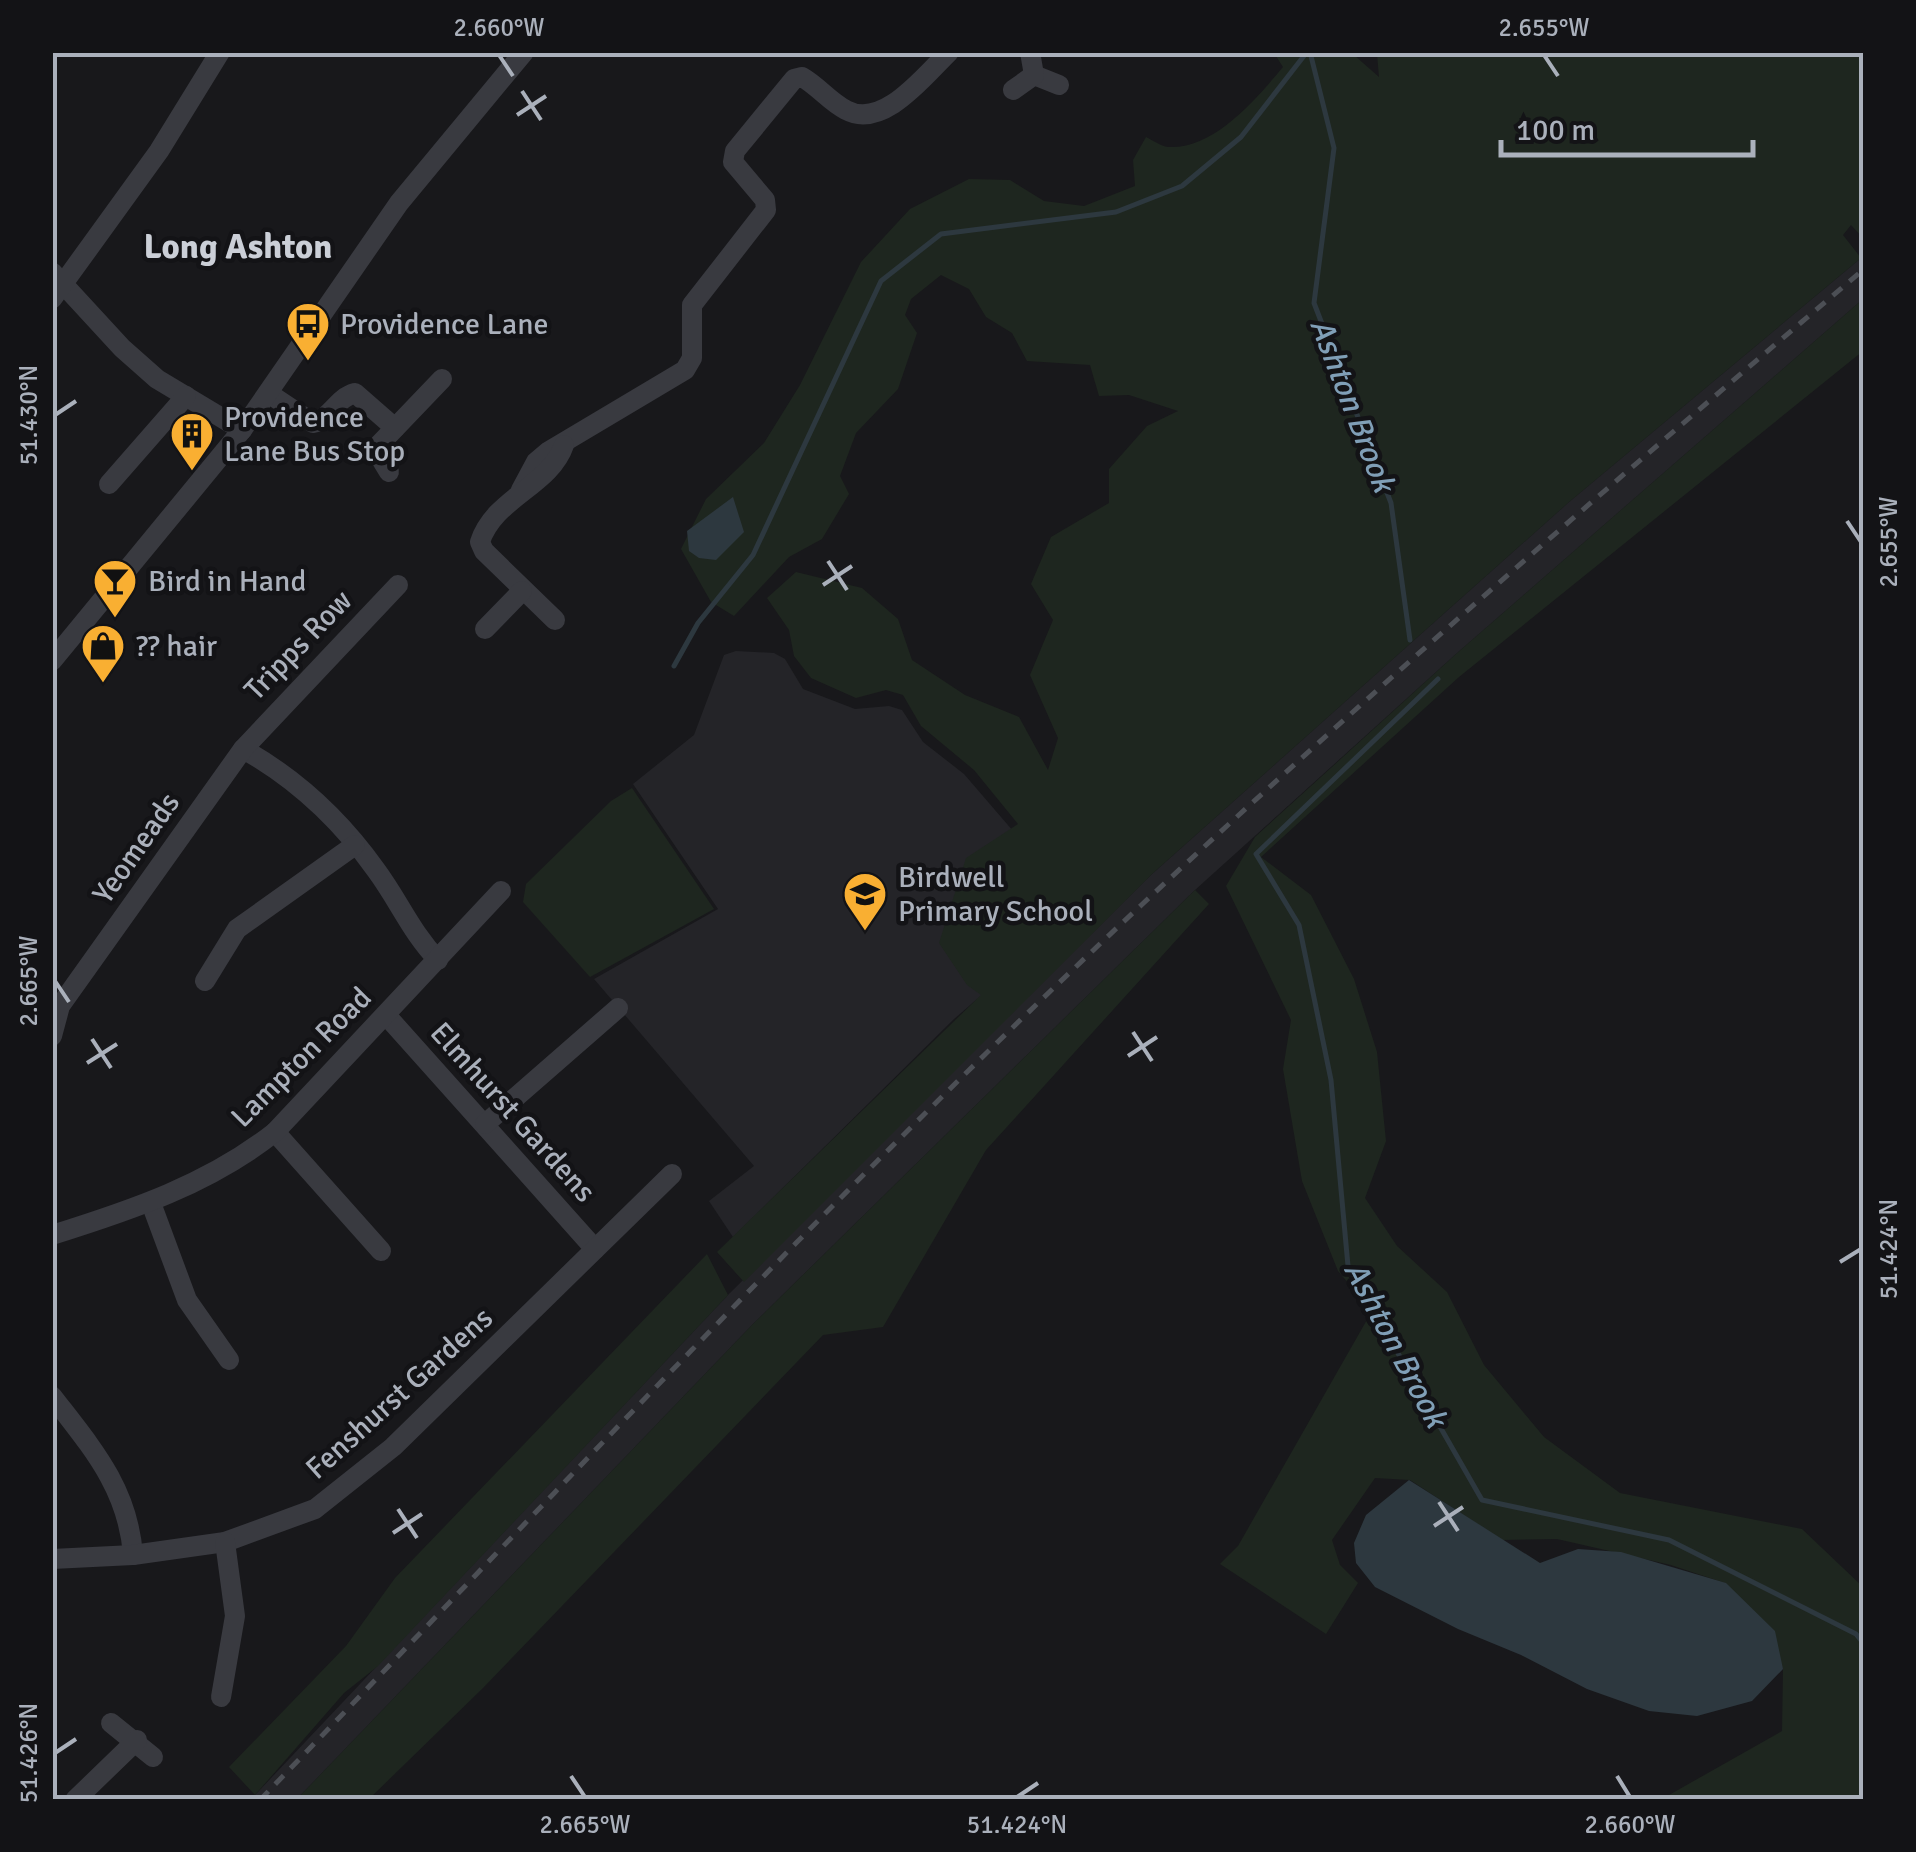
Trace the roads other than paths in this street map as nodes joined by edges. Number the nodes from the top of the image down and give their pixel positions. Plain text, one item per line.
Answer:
1 (220, 52) edge
2 (524, 52) edge
3 (949, 52) edge
4 (1030, 52) edge
5 (1034, 76) junction
6 (1060, 85) dead end
7 (1013, 90) dead end
8 (56, 284) edge
9 (442, 379) dead end
10 (268, 393) junction
11 (186, 396) junction
12 (395, 428) junction
13 (242, 430) junction
14 (389, 472) dead end
15 (109, 484) dead end
16 (398, 585) dead end
17 (522, 591) junction
18 (555, 620) dead end
19 (484, 629) dead end
20 (52, 661) edge
21 (243, 749) junction
22 (355, 845) junction
23 (501, 891) dead end
24 (438, 960) junction
25 (205, 981) dead end
26 (618, 1008) dead end
27 (386, 1015) junction
28 (52, 1036) edge
29 (485, 1124) junction
30 (275, 1132) junction
31 (672, 1174) dead end
32 (151, 1203) junction
33 (52, 1234) edge
34 (594, 1249) junction
35 (381, 1251) dead end
36 (228, 1360) dead end
37 (52, 1396) edge
38 (225, 1542) junction
39 (133, 1555) junction
40 (52, 1560) edge
41 (221, 1696) dead end
42 (111, 1722) dead end
43 (136, 1740) junction
44 (153, 1756) dead end
45 (75, 1800) edge

1 - 8 street
2 - 10 street
3 - 17 street
4 - 5 street
5 - 6 street
5 - 7 street
8 - 11 street
9 - 12 street
10 - 12 street
10 - 13 street
11 - 13 street
11 - 15 street
12 - 14 street
13 - 20 street
16 - 21 street, Tripps Row
17 - 18 street
17 - 19 street
21 - 22 street
21 - 28 street, Yeomeads
22 - 24 street
22 - 25 street
23 - 24 street, Lampton Road
24 - 27 street, Lampton Road
26 - 29 street
27 - 29 street, Elmhurst Gardens
27 - 30 street, Lampton Road
29 - 34 street, Elmhurst Gardens
30 - 32 street, Lampton Road
30 - 35 street
31 - 34 street, Fenshurst Gardens
32 - 33 street, Lampton Road
32 - 36 street
34 - 38 street, Fenshurst Gardens
37 - 39 street
38 - 39 street, Fenshurst Gardens
38 - 41 street
39 - 40 street, Fenshurst Gardens
42 - 43 street
43 - 44 street
43 - 45 street

